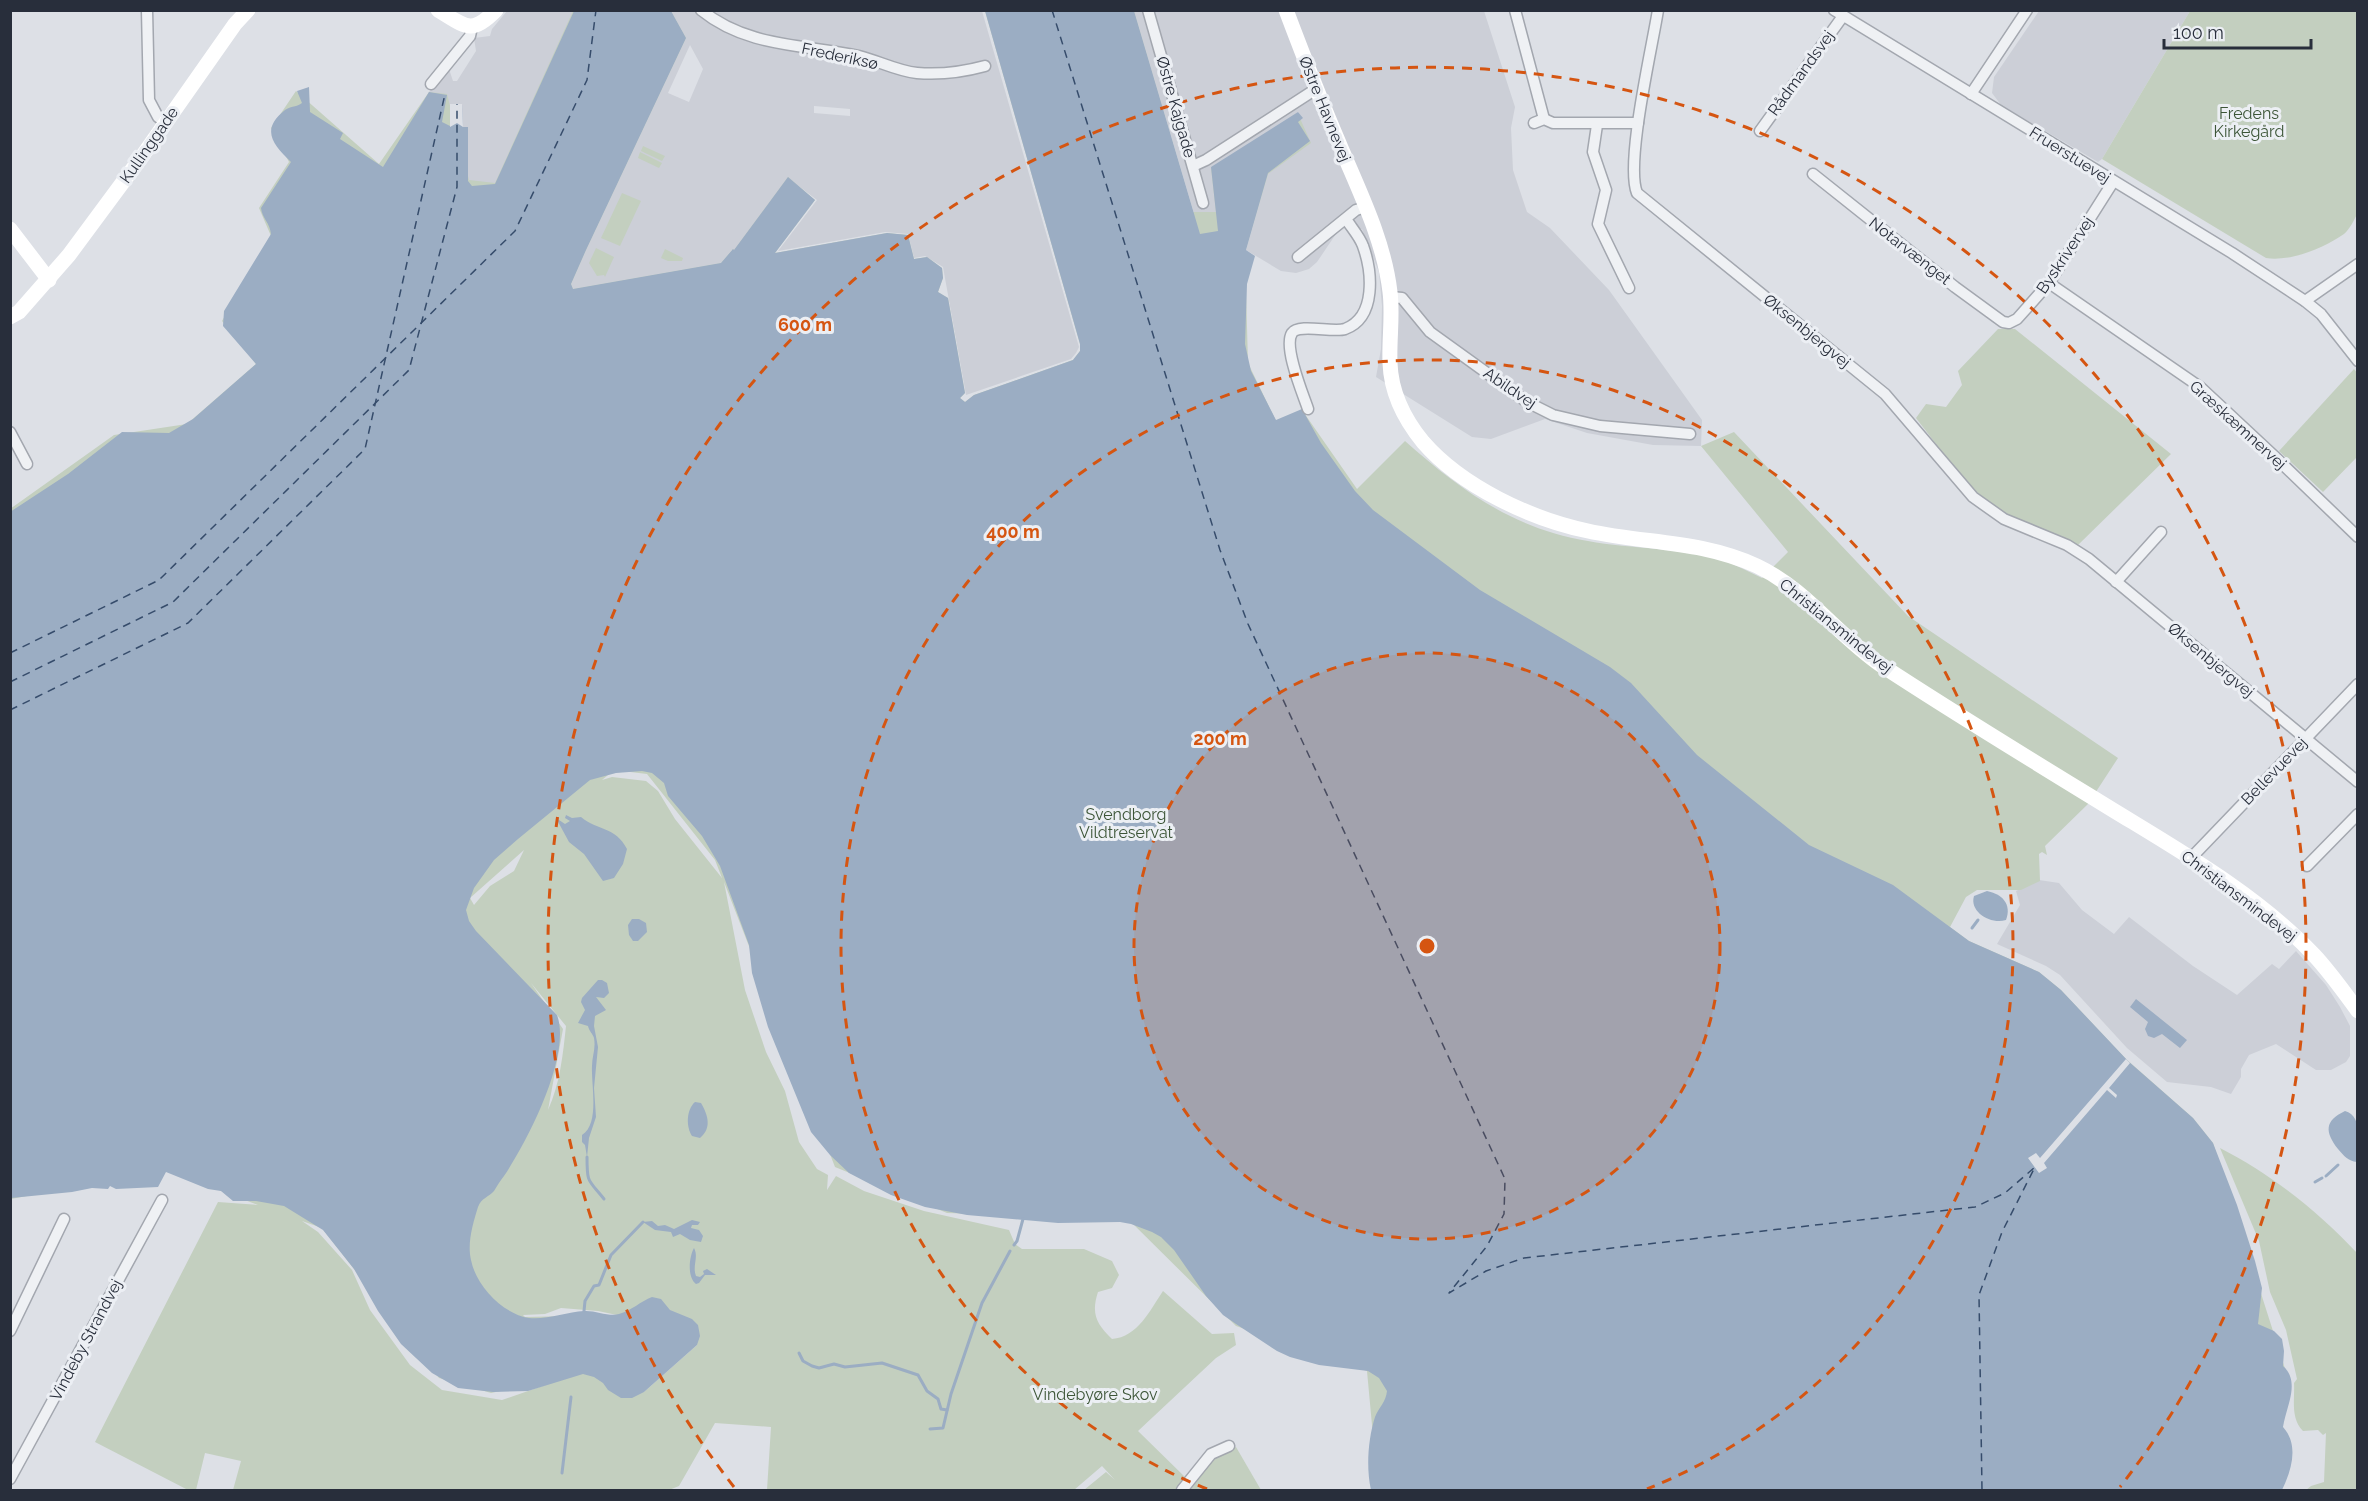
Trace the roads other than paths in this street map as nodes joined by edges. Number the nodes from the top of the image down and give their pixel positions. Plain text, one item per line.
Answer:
1 (147, 10) edge
2 (248, 10) edge
3 (438, 10) edge
4 (496, 10) edge
5 (701, 10) edge
6 (1286, 10) edge
7 (1515, 10) edge
8 (1658, 10) edge
9 (2027, 10) edge
10 (1148, 11) edge
11 (1838, 13) edge
12 (472, 27) junction
13 (985, 66) dead end
14 (431, 84) dead end
15 (1316, 89) junction
16 (1971, 94) junction
17 (165, 122) junction
18 (1638, 123) junction
19 (1597, 125) junction
20 (1760, 131) dead end
21 (1193, 166) junction
22 (1813, 174) dead end
23 (2113, 182) junction
24 (1203, 203) dead end
25 (1366, 207) junction
26 (1346, 219) junction
27 (10, 229) edge
28 (1298, 256) dead end
29 (2358, 264) edge
30 (49, 279) junction
31 (2049, 283) junction
32 (1629, 288) dead end
33 (1391, 297) junction
34 (2305, 301) junction
35 (10, 317) edge
36 (2009, 322) joint
37 (2358, 361) edge
38 (1308, 409) dead end
39 (10, 432) edge
40 (1690, 434) dead end
41 (27, 464) dead end
42 (2161, 532) dead end
43 (2358, 537) edge
44 (2116, 582) junction
45 (2358, 684) edge
46 (2306, 738) junction
47 (2358, 782) edge
48 (2358, 814) edge
49 (2191, 858) junction
50 (2307, 866) dead end
51 (2358, 1011) edge
52 (162, 1200) dead end
53 (64, 1219) dead end
54 (10, 1332) edge
55 (1229, 1446) dead end
56 (10, 1479) edge
57 (1182, 1491) edge

1 - 17 street
2 - 17 street, Kullinggade
3 - 12 street
4 - 12 street
5 - 13 street, Frederiksø
6 - 15 street, Østre Havnevej
7 - 19 street
8 - 18 street, Øksenbjergvej
9 - 16 street
10 - 21 street, Østre Kajgade
11 - 16 street, Fruerstuevej
11 - 20 street, Rådmandsvej
12 - 14 street
15 - 21 street
15 - 25 street, Østre Havnevej
16 - 23 street, Fruerstuevej
17 - 30 street, Kullinggade
18 - 19 street
18 - 44 street, Øksenbjergvej
19 - 32 street
21 - 24 street, Østre Kajgade
22 - 36 street, Notarvænget
23 - 31 street, Byskrivervej
23 - 34 street, Fruerstuevej
25 - 26 street
25 - 33 street, Østre Havnevej
26 - 28 street
26 - 38 street
27 - 30 street
29 - 34 street
30 - 35 street, Kullinggade
31 - 36 street, Byskrivervej
31 - 43 street, Græskæmnervej
33 - 40 street, Abildvej
33 - 49 street, Christiansmindevej
34 - 37 street, Fruerstuevej
39 - 41 street
42 - 44 street
44 - 46 street, Øksenbjergvej
45 - 46 street, Bellevuevej
46 - 47 street, Øksenbjergvej
46 - 49 street, Bellevuevej
48 - 50 street
49 - 51 street, Christiansmindevej
52 - 56 street, Vindeby Strandvej
53 - 54 street
55 - 57 street

